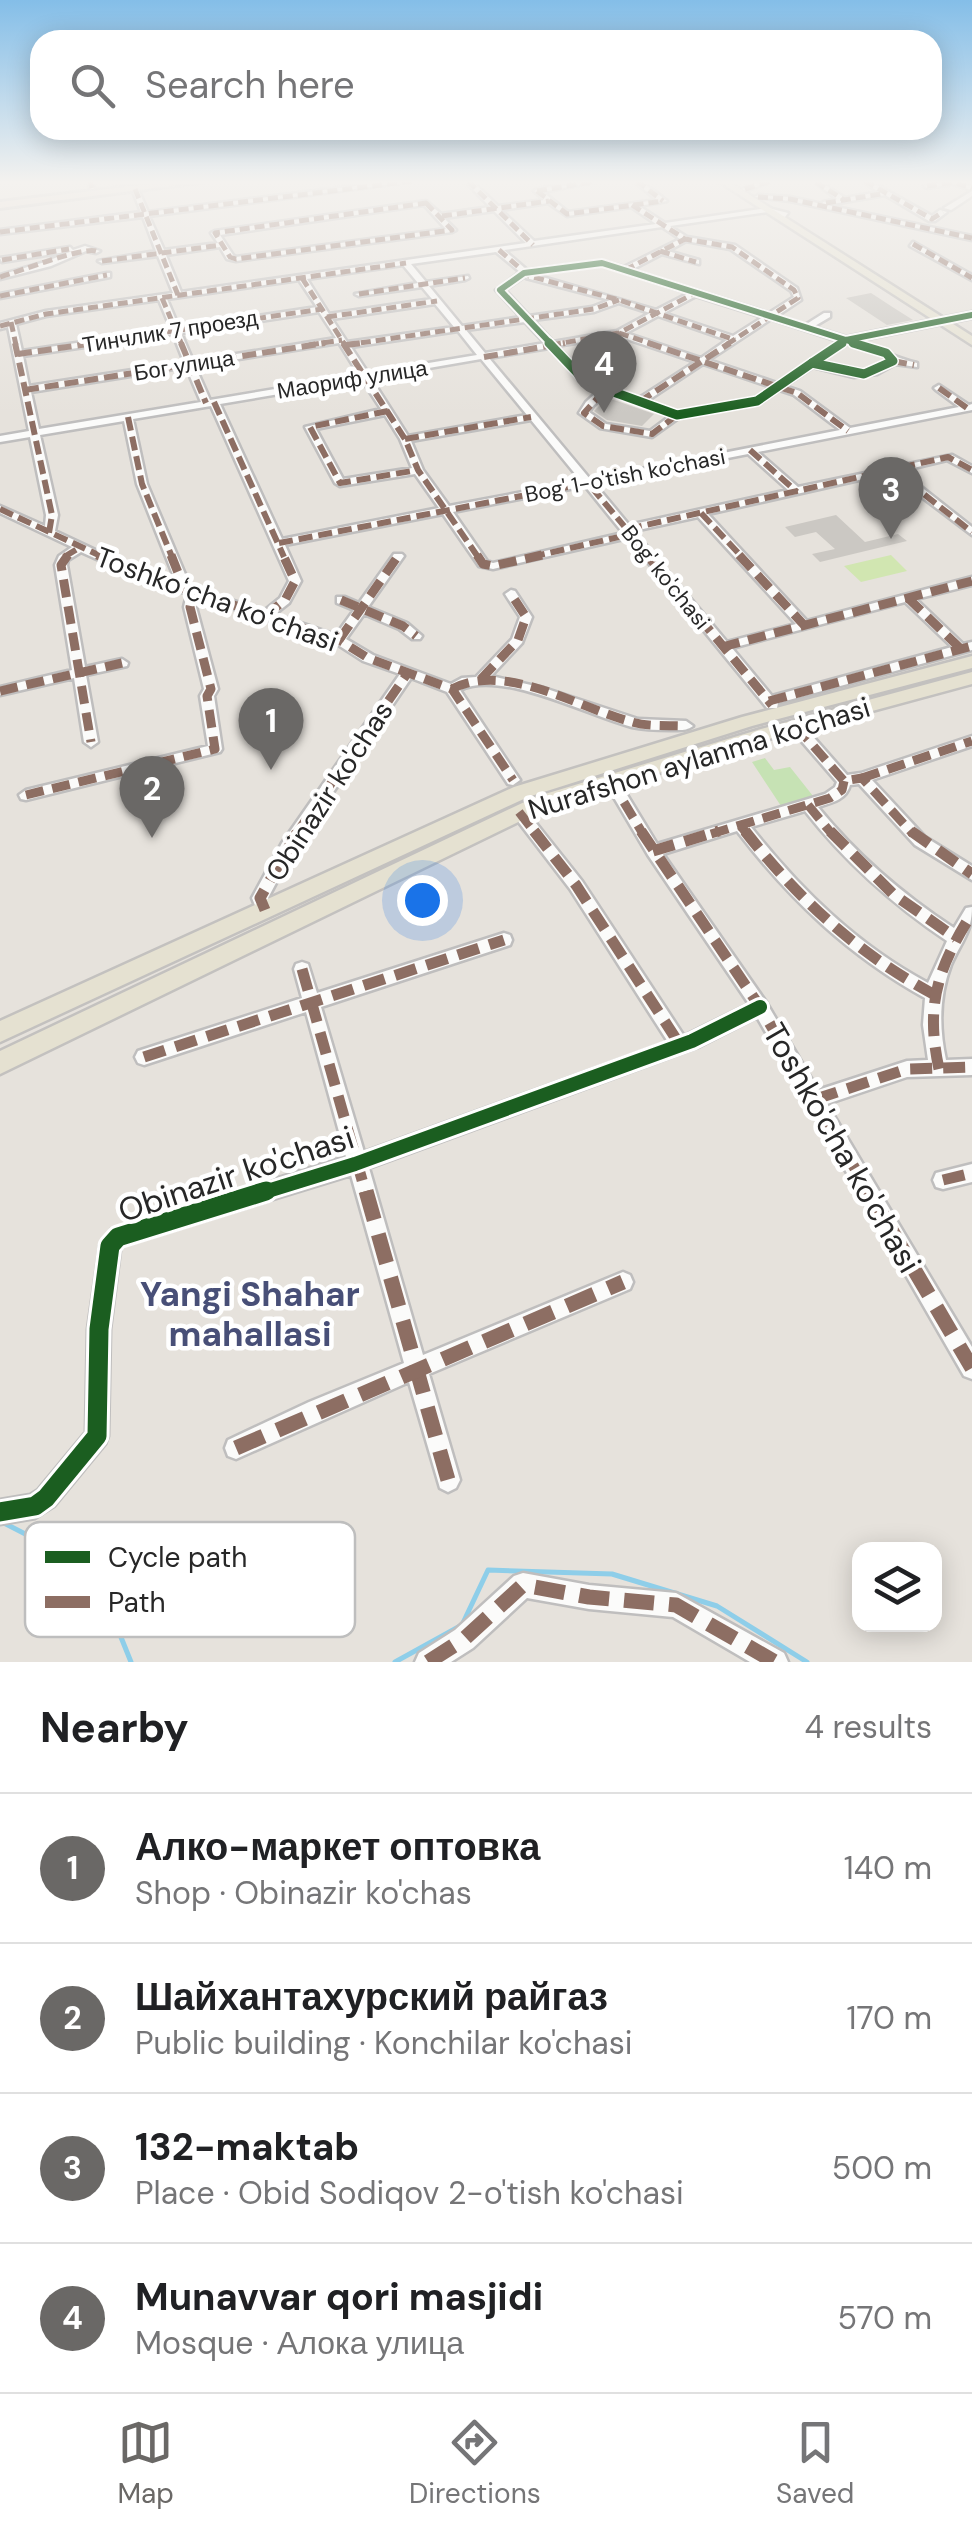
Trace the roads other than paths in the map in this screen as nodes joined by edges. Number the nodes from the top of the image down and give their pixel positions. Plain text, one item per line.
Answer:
1 (60, 259) edge
2 (120, 259) edge
3 (162, 259) edge
4 (341, 259) edge
5 (438, 259) edge
6 (508, 259) edge
7 (647, 259) edge
8 (684, 259) edge
9 (748, 259) edge
10 (849, 259) edge
11 (853, 259) edge
12 (938, 259) edge
13 (102, 261) dead end
14 (696, 262) dead end
15 (406, 263) junction
16 (624, 270) junction
17 (350, 271) junction
18 (524, 274) junction
19 (107, 275) dead end
20 (0, 277) edge
21 (302, 278) junction
22 (465, 278) dead end
23 (972, 278) edge
24 (423, 284) junction
25 (695, 293) junction
26 (359, 294) dead end
27 (178, 295) junction
28 (0, 296) edge
29 (608, 296) junction
30 (162, 298) junction
31 (619, 300) junction
32 (438, 301) junction
33 (573, 309) junction
34 (325, 313) junction
35 (656, 313) junction
36 (828, 314) dead end
37 (972, 314) edge
38 (524, 317) junction
39 (772, 318) junction
40 (946, 320) junction
41 (6, 324) edge
42 (460, 327) junction
43 (806, 328) junction
44 (174, 330) junction
45 (619, 332) junction
46 (972, 332) edge
47 (736, 340) junction
48 (846, 340) junction
49 (972, 341) edge
50 (344, 342) junction
51 (554, 345) junction
52 (18, 354) junction
53 (484, 357) junction
54 (894, 360) junction
55 (702, 361) junction
56 (812, 363) junction
57 (188, 365) junction
58 (914, 365) dead end
59 (364, 378) junction
60 (778, 387) junction
61 (939, 387) dead end
62 (25, 390) junction
63 (604, 391) junction
64 (639, 402) junction
65 (210, 403) junction
66 (969, 409) edge
67 (388, 412) junction
68 (676, 414) junction
69 (128, 417) junction
70 (530, 417) junction
71 (36, 432) junction
72 (848, 432) junction
73 (0, 439) edge
74 (406, 439) junction
75 (750, 450) junction
76 (418, 470) junction
77 (893, 470) junction
78 (972, 470) edge
79 (588, 483) junction
80 (797, 492) junction
81 (449, 511) junction
82 (2, 512) edge
83 (701, 513) junction
84 (49, 532) junction
85 (630, 532) junction
86 (972, 532) edge
87 (278, 543) junction
88 (79, 548) junction
89 (398, 556) dead end
90 (972, 581) edge
91 (189, 592) junction
92 (511, 594) dead end
93 (908, 598) junction
94 (341, 600) dead end
95 (360, 608) junction
96 (265, 616) junction
97 (804, 625) junction
98 (416, 636) dead end
99 (339, 640) junction
100 (722, 647) junction
101 (968, 652) edge
102 (122, 663) dead end
103 (81, 672) junction
104 (407, 674) junction
105 (972, 678) edge
106 (481, 679) junction
107 (452, 689) junction
108 (0, 691) edge
109 (686, 726) dead end
110 (796, 726) junction
111 (972, 741) edge
112 (91, 742) dead end
113 (862, 778) junction
114 (610, 779) junction
115 (513, 780) dead end
116 (844, 781) junction
117 (26, 795) dead end
118 (808, 805) junction
119 (520, 812) junction
120 (741, 826) junction
121 (653, 851) junction
122 (972, 874) edge
123 (265, 910) junction
124 (972, 914) edge
125 (956, 938) junction
126 (504, 940) dead end
127 (302, 969) dead end
128 (933, 994) junction
129 (313, 1001) junction
130 (760, 1006) junction
131 (0, 1032) edge
132 (680, 1046) junction
133 (144, 1057) dead end
134 (0, 1063) edge
135 (972, 1067) edge
136 (939, 1068) junction
137 (816, 1099) junction
138 (355, 1164) junction
139 (972, 1173) edge
140 (943, 1180) dead end
141 (623, 1282) dead end
142 (418, 1367) junction
143 (972, 1368) edge
144 (236, 1448) dead end
145 (448, 1480) dead end
146 (3, 1507) edge
147 (428, 1662) edge
148 (775, 1662) edge

1 - 20 street
2 - 13 street
3 - 27 street
4 - 17 street
5 - 15 street
6 - 18 street
7 - 16 street
8 - 14 street
9 - 39 street
10 - 40 main road
11 - 40 main road
12 - 23 street
15 - 17 street
15 - 24 street, Bog' ko'chasi
16 - 18 street
16 - 25 street
17 - 21 street
18 - 29 street
18 - 38 street
19 - 28 street
21 - 27 street
21 - 34 street
22 - 24 street
24 - 26 street
24 - 32 street, Bog' ko'chasi
25 - 35 street, Маориф улица
25 - 39 street
27 - 30 street
29 - 31 street
29 - 33 street, Бог улица
30 - 41 street
30 - 44 street
31 - 33 street, Бог улица
31 - 35 street
32 - 34 street, Тинчлик 7 проезд
32 - 42 street, Bog' ko'chasi
33 - 38 street, Бог улица
34 - 44 street, Тинчлик 7 проезд
34 - 50 street
35 - 45 street, Маориф улица
35 - 47 street
36 - 43 street
37 - 40 street
38 - 42 street, Бог улица
38 - 51 street
39 - 43 street
39 - 47 street
40 - 46 main road
40 - 48 street
40 - 49 main road
41 - 52 street
42 - 50 street, Бог улица
42 - 53 street, Bog' ko'chasi
43 - 48 street
44 - 52 street, Тинчлик 7 проезд
44 - 57 street
45 - 51 street, Маориф улица
45 - 55 street
47 - 55 street
48 - 54 street
48 - 56 street
50 - 57 street, Бог улица
50 - 59 street
51 - 53 street, Маориф улица
51 - 63 street
52 - 62 street
53 - 59 street, Маориф улица
53 - 70 street, Bog' ko'chasi
54 - 56 street
54 - 58 street
55 - 60 street
55 - 64 street
56 - 60 street
57 - 62 street, Бог улица
57 - 65 street
59 - 65 street, Маориф улица
59 - 67 street
60 - 68 street
60 - 72 street
61 - 66 street
62 - 71 street
63 - 64 street
63 - 68 street
64 - 68 street
65 - 69 street, Маориф улица
65 - 87 street
66 - 72 street, Bog' 1-o'tish ko'chasi
67 - 74 street
67 - 76 street
69 - 71 street, Маориф улица
69 - 91 street
70 - 74 street
70 - 79 street, Bog' ko'chasi
71 - 73 street, Маориф улица
71 - 84 street
72 - 75 street, Bog' 1-o'tish ko'chasi
74 - 76 street
75 - 79 street, Bog' 1-o'tish ko'chasi
75 - 80 street
76 - 81 street
77 - 78 street
77 - 80 street
77 - 86 street
79 - 81 street, Bog' 1-o'tish ko'chasi
79 - 85 street, Bog' ko'chasi
80 - 83 street
81 - 85 street
81 - 87 street, Bog' 1-o'tish ko'chasi
82 - 84 street, Toshkoʻcha koʻchasi
83 - 85 street
83 - 97 street
84 - 88 street, Toshkoʻcha koʻchasi
85 - 100 street, Bog' ko'chasi
87 - 96 street
88 - 91 street, Toshkoʻcha koʻchasi
88 - 103 street
89 - 95 street
90 - 93 street
91 - 96 street, Toshkoʻcha koʻchasi
91 - 117 street
92 - 106 street
93 - 97 street
93 - 101 street
94 - 95 street
95 - 98 street
95 - 99 street
96 - 99 street, Toshkoʻcha koʻchasi
97 - 100 street
99 - 104 street, Toshkoʻcha koʻchasi
100 - 101 street, Bog' ko'chasi
101 - 123 main road, Nurafshon aylanma ko'chasi
102 - 103 street
103 - 108 street
103 - 112 street
104 - 107 street, Toshkoʻcha koʻchasi
104 - 123 street, Obinazir ko'chas
105 - 110 main road, Nurafshon aylanma ko'chasi
106 - 107 street
106 - 109 street
107 - 115 street
110 - 114 main road, Nurafshon aylanma ko'chasi
110 - 116 street
111 - 113 street
113 - 116 street
113 - 122 street
114 - 119 main road, Nurafshon aylanma ko'chasi
114 - 121 street, Toshko'cha ko'chasi
116 - 118 street
118 - 120 street
118 - 125 street
119 - 132 street
119 - 134 main road, Nurafshon aylanma ko'chasi
120 - 121 street
120 - 128 street
121 - 130 street, Toshko'cha ko'chasi
123 - 131 main road, Nurafshon aylanma ko'chasi
124 - 125 street
125 - 128 street
126 - 129 street
127 - 129 street
128 - 136 street
129 - 133 street
129 - 138 street
130 - 132 street, Obinazir ko'chasi
130 - 137 street, Toshko'cha ko'chasi
132 - 138 street, Obinazir ko'chasi
135 - 136 street
136 - 137 street
137 - 143 street, Toshko'cha ko'chasi
138 - 142 street
138 - 146 street, Obinazir ko'chasi
139 - 140 street
141 - 142 street
142 - 144 street
142 - 145 street
147 - 148 street

